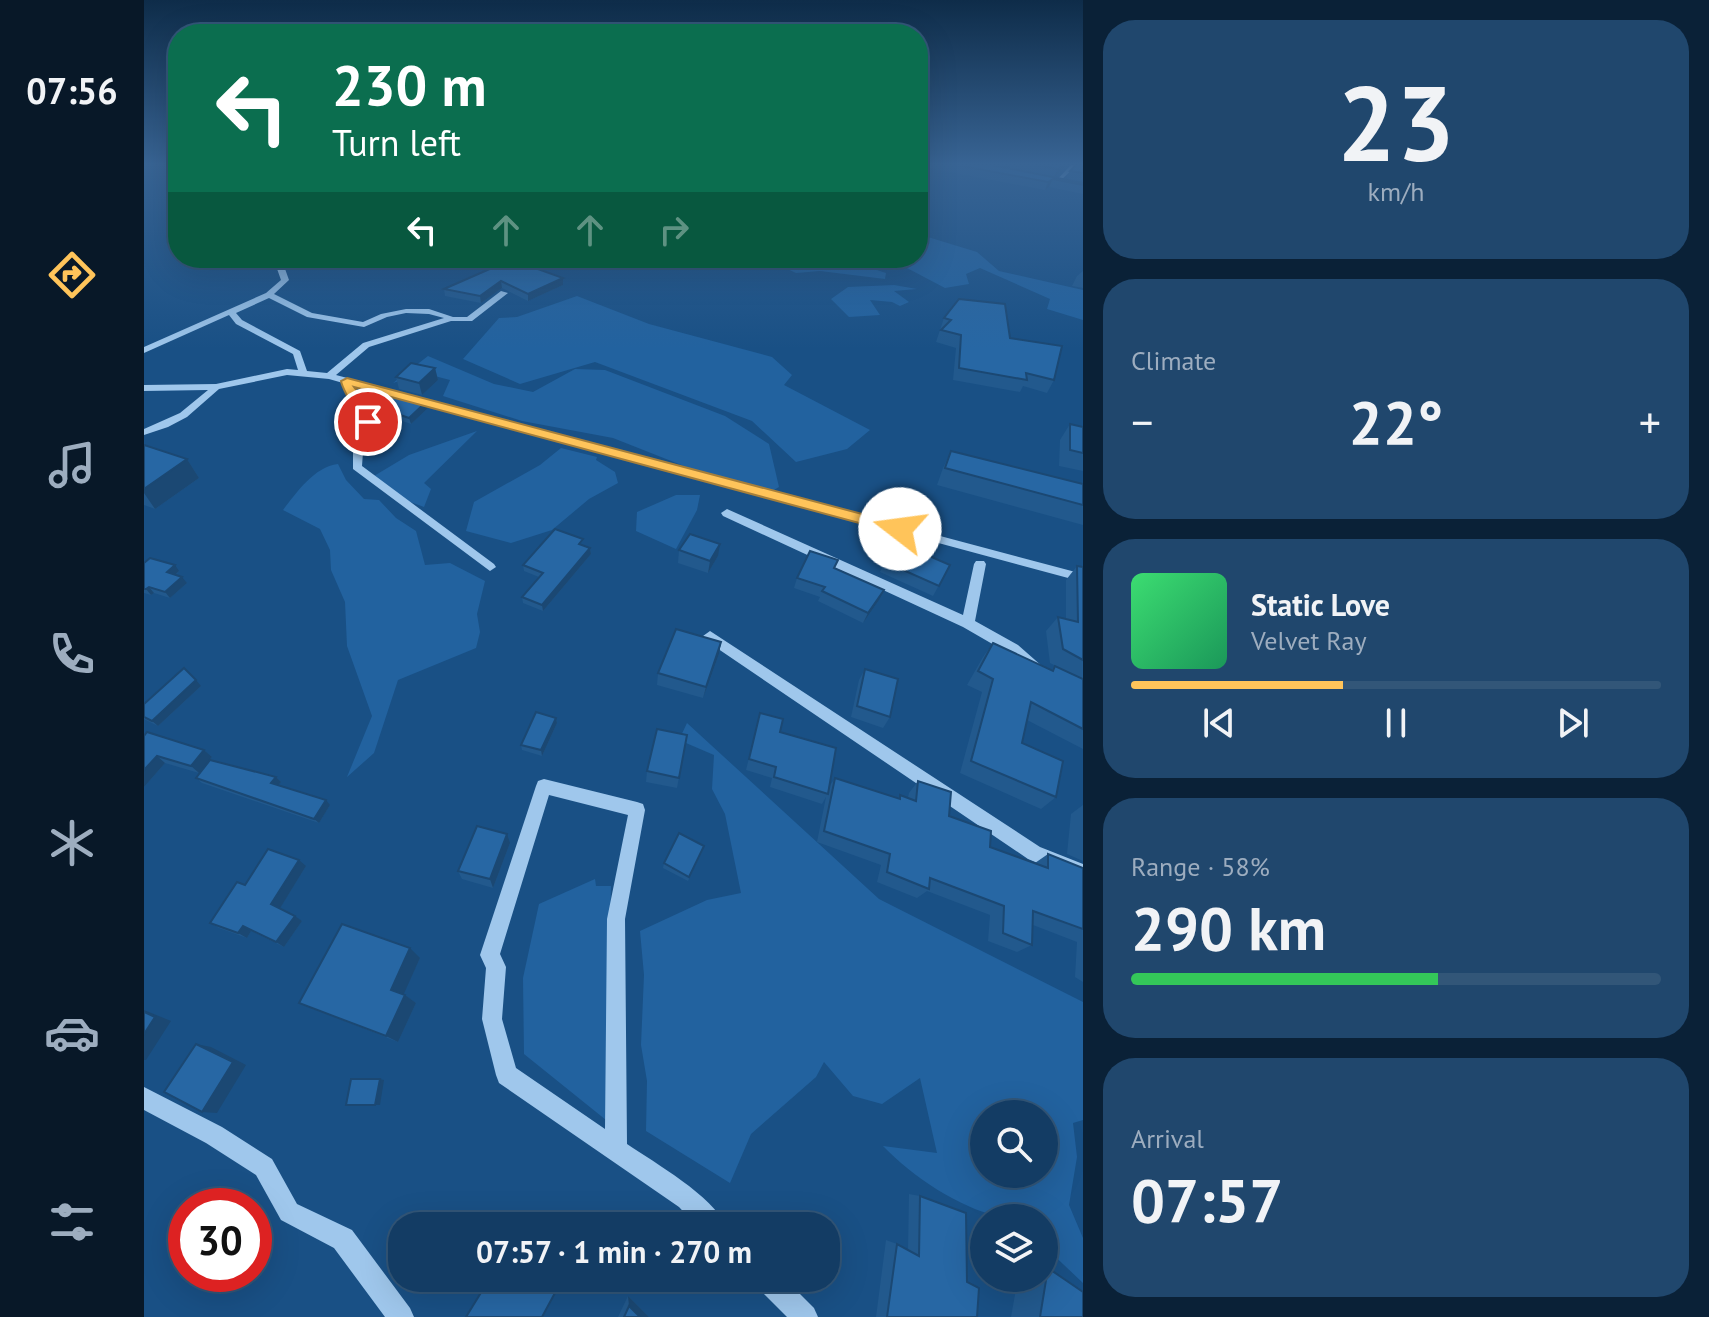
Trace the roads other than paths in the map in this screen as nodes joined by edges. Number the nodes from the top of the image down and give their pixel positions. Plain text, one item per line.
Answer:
1 (281, 268) edge
2 (504, 293) edge
3 (269, 295) junction
4 (231, 312) junction
5 (450, 319) junction
6 (364, 325) junction
7 (366, 345) junction
8 (144, 350) edge
9 (303, 373) junction
10 (329, 376) junction
11 (347, 381) junction
12 (216, 387) junction
13 (144, 388) edge
14 (144, 432) edge
15 (727, 513) dead end
16 (980, 564) dead end
17 (490, 567) dead end
18 (1083, 578) edge
19 (968, 623) junction
20 (710, 636) edge
21 (1052, 676) edge
22 (1083, 873) edge
23 (144, 1098) edge
24 (616, 1149) junction
25 (700, 1212) edge
26 (780, 1292) edge
27 (401, 1317) edge
28 (805, 1317) edge

1 - 3 street
2 - 5 street
3 - 4 street
3 - 6 street
4 - 8 street
4 - 9 street
5 - 6 street
5 - 7 street
6 - 7 street
7 - 10 street
9 - 10 street
9 - 12 street
10 - 11 street
11 - 17 street
11 - 18 street
12 - 13 street
12 - 14 street
15 - 19 street
16 - 19 street
19 - 21 street
20 - 22 street
23 - 27 street
24 - 24 street
24 - 25 street
26 - 28 street

